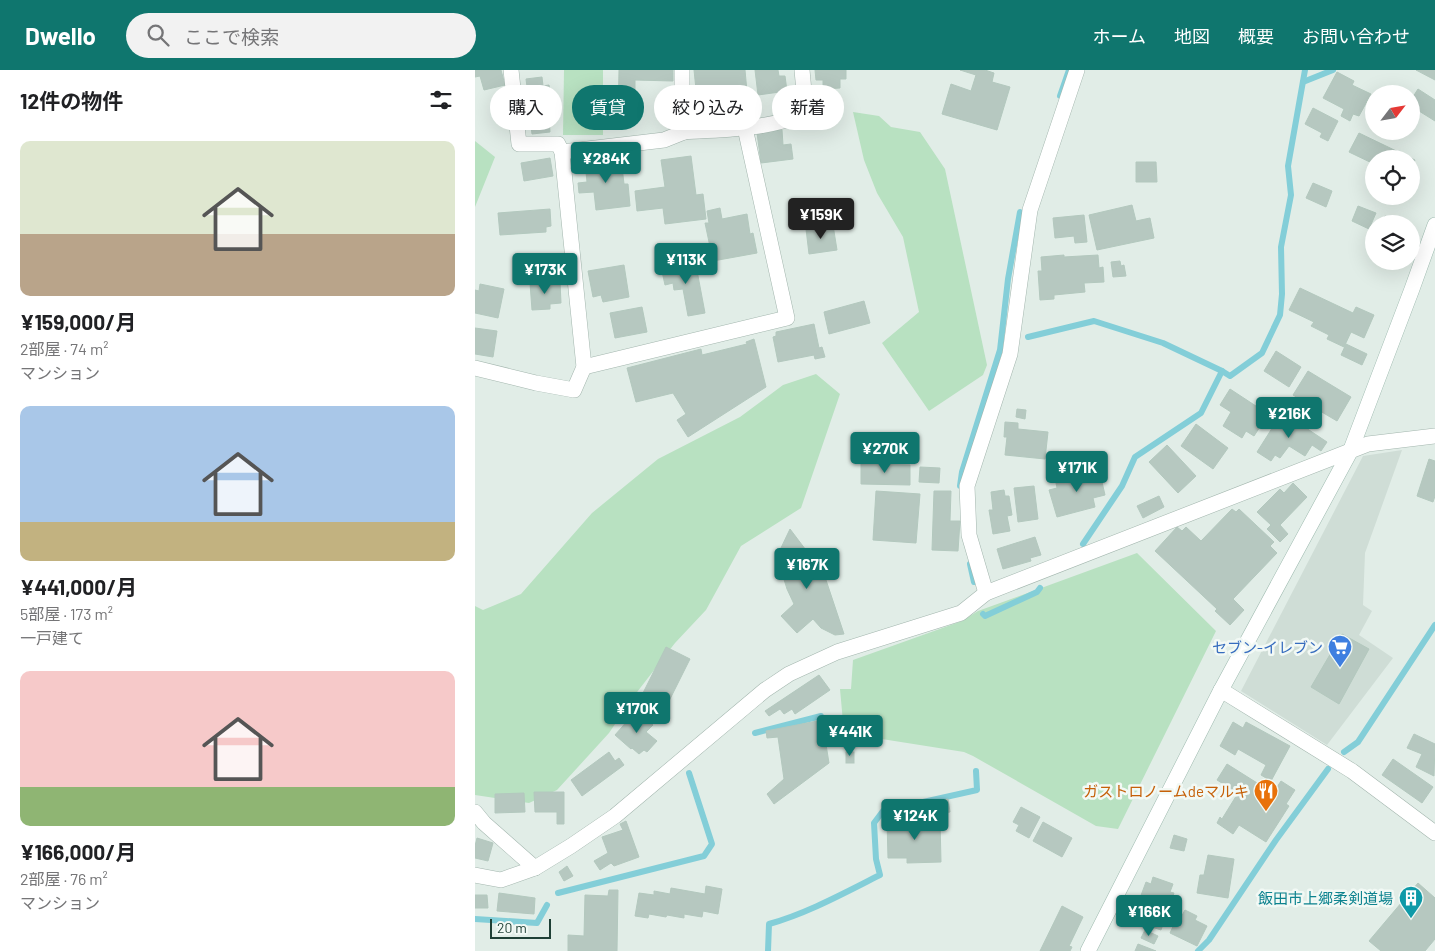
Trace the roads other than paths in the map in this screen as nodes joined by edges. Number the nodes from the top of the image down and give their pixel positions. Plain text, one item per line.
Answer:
1 (511, 70) edge
2 (682, 70) edge
3 (802, 70) edge
4 (1077, 70) edge
5 (762, 125) edge
6 (714, 130) edge
7 (745, 130) edge
8 (684, 132) junction
9 (562, 152) junction
10 (1435, 225) edge
11 (584, 367) junction
12 (475, 368) edge
13 (1435, 436) edge
14 (1350, 452) junction
15 (986, 594) junction
16 (1221, 690) junction
17 (475, 812) edge
18 (1435, 833) edge
19 (535, 868) junction
20 (475, 875) edge
21 (1089, 951) edge

1 - 9 street
2 - 8 street
3 - 5 street
4 - 15 street
6 - 8 street
7 - 11 street
8 - 9 street
9 - 11 street
10 - 14 street
11 - 12 street
13 - 14 street
14 - 15 street
14 - 16 street
15 - 19 street
16 - 18 street
16 - 21 street
17 - 19 street
19 - 20 street

